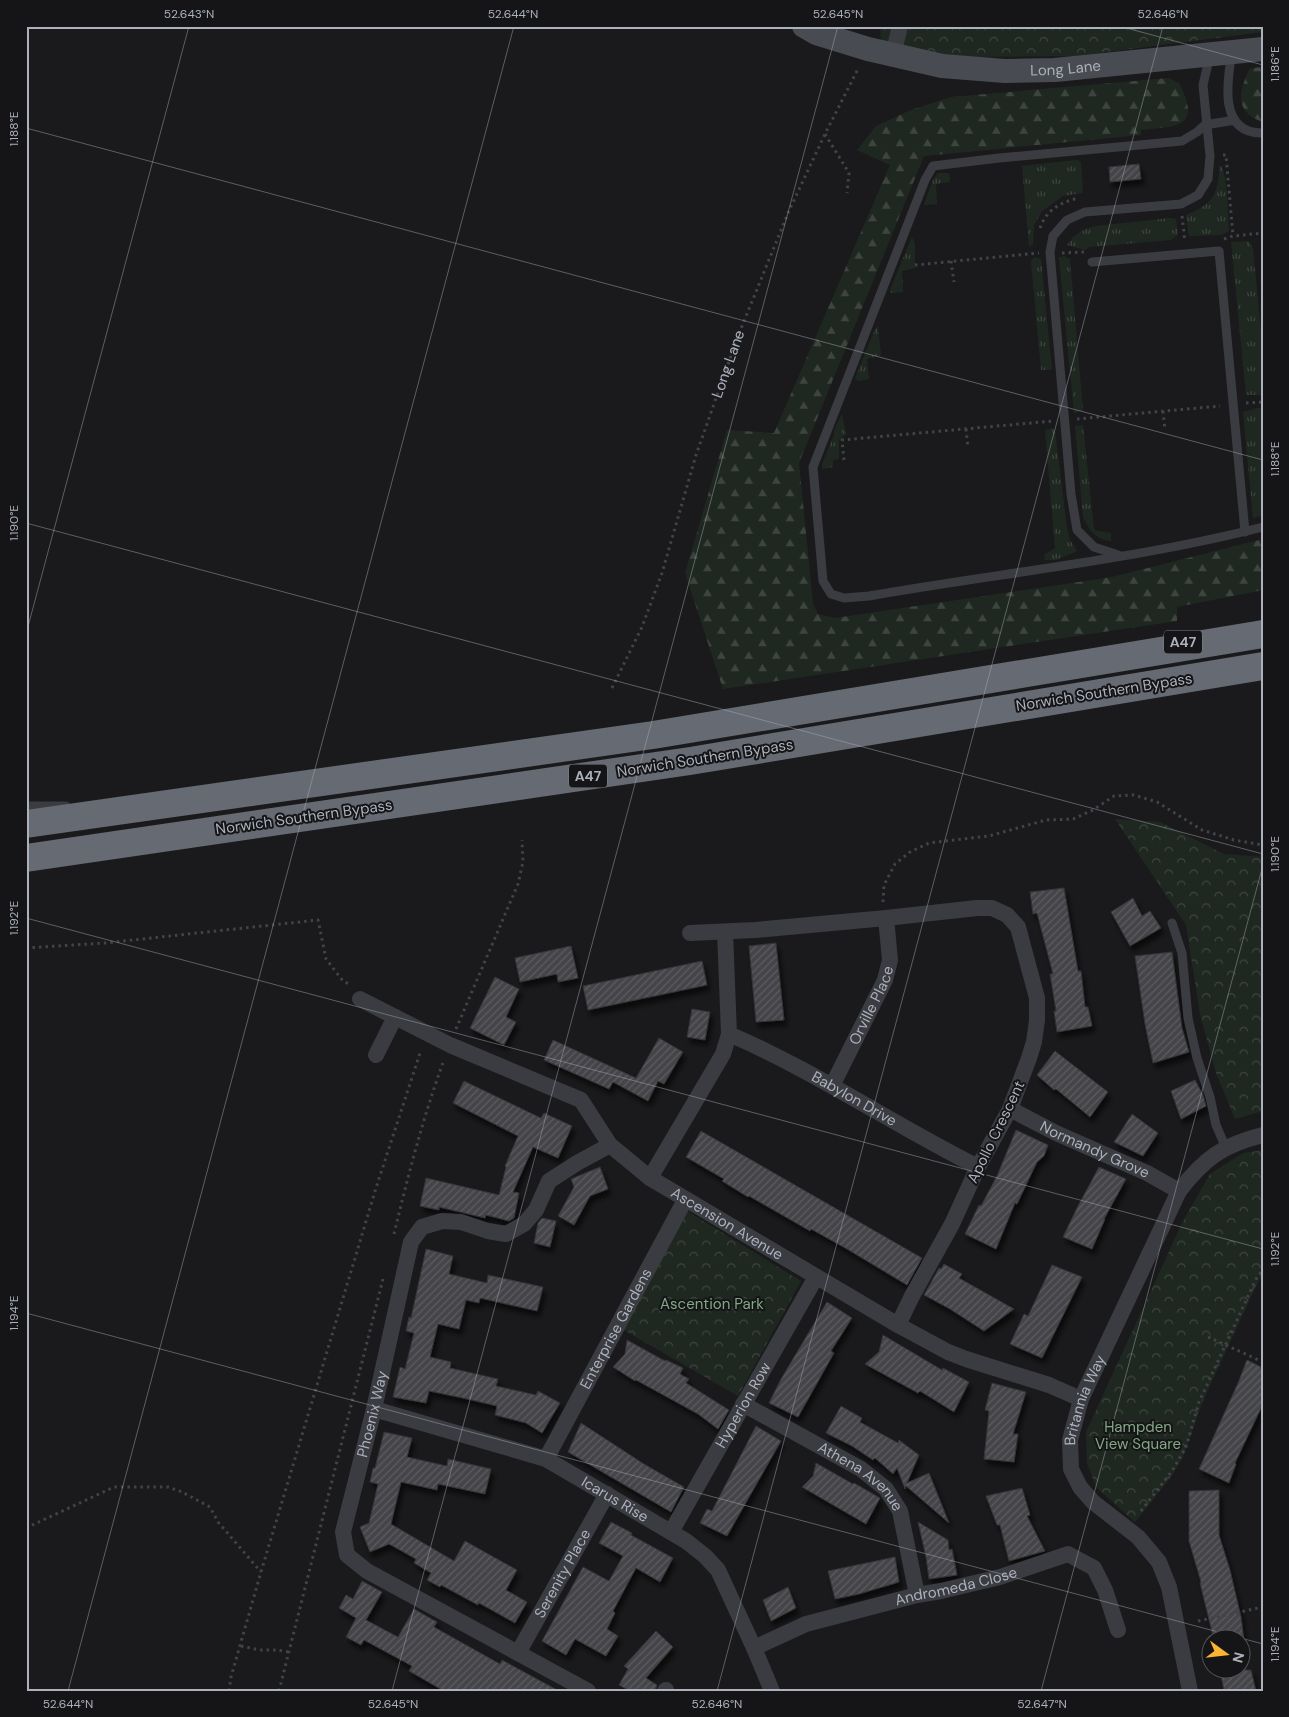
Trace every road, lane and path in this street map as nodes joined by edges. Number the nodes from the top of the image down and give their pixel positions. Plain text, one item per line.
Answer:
1 (804, 26) edge
2 (900, 26) edge
3 (868, 49) junction
4 (1263, 49) edge
5 (1221, 53) junction
6 (892, 55) junction
7 (1234, 120) junction
8 (1205, 125) junction
9 (1263, 133) edge
10 (825, 134) junction
11 (1210, 156) junction
12 (847, 193) dead end
13 (1233, 236) dead end
14 (951, 261) dead end
15 (1092, 262) dead end
16 (954, 282) dead end
17 (1263, 402) edge
18 (1233, 404) junction
19 (1163, 411) junction
20 (1065, 420) junction
21 (966, 429) junction
22 (1165, 430) dead end
23 (968, 448) dead end
24 (844, 460) dead end
25 (1263, 527) edge
26 (1244, 532) junction
27 (1120, 556) junction
28 (1263, 624) edge
29 (1263, 634) edge
30 (1104, 659) junction
31 (1263, 666) edge
32 (1263, 675) edge
33 (1147, 685) junction
34 (612, 688) dead end
35 (26, 806) edge
36 (148, 806) junction
37 (26, 824) edge
38 (1263, 845) edge
39 (26, 858) edge
40 (886, 918) junction
41 (1172, 923) dead end
42 (725, 932) junction
43 (690, 934) dead end
44 (26, 948) edge
45 (357, 993) joint
46 (395, 1017) junction
47 (452, 1028) dead end
48 (455, 1033) dead end
49 (428, 1034) junction
50 (729, 1034) junction
51 (376, 1055) dead end
52 (832, 1086) junction
53 (1010, 1109) junction
54 (1263, 1136) edge
55 (610, 1145) junction
56 (1226, 1148) junction
57 (978, 1167) junction
58 (650, 1178) junction
59 (1178, 1191) junction
60 (685, 1200) junction
61 (1263, 1270) edge
62 (816, 1277) junction
63 (898, 1325) junction
64 (1208, 1337) dead end
65 (1226, 1345) junction
66 (1263, 1362) edge
67 (1081, 1399) junction
68 (743, 1404) junction
69 (374, 1409) junction
70 (546, 1459) junction
71 (607, 1494) junction
72 (1141, 1511) dead end
73 (26, 1528) edge
74 (670, 1532) junction
75 (261, 1572) junction
76 (917, 1595) junction
77 (1263, 1606) edge
78 (1198, 1620) dead end
79 (1118, 1630) dead end
80 (241, 1646) junction
81 (754, 1648) junction
82 (290, 1652) dead end
83 (518, 1653) junction
84 (230, 1691) edge
85 (588, 1691) edge
86 (772, 1691) edge
87 (1190, 1691) edge

1 - 3 street, Long Lane
2 - 6 street
3 - 6 street, Long Lane
3 - 10 path, Long Lane
4 - 5 street, Long Lane
5 - 6 street, Long Lane
5 - 7 lane
5 - 8 lane
7 - 8 lane
7 - 9 lane
8 - 11 lane
8 - 27 lane
10 - 12 path
10 - 34 path, Long Lane
11 - 13 path
11 - 20 lane
14 - 16 path
15 - 18 lane
17 - 18 path
18 - 19 path
18 - 26 lane
19 - 20 path
19 - 22 path
20 - 21 path
20 - 27 lane
21 - 23 path
21 - 24 path
25 - 26 lane
26 - 27 lane
28 - 30 highway, A47
29 - 30 highway, Norwich Southern Bypass / A47
30 - 36 highway, Norwich Southern Bypass / A47
31 - 33 highway, Norwich Southern Bypass / A47
32 - 33 highway, A47
33 - 39 highway, Norwich Southern Bypass / A47
35 - 36 lane
36 - 37 highway, Norwich Southern Bypass / A47
38 - 40 path
40 - 42 street, Apollo Crescent
40 - 52 street, Orville Place
40 - 53 street, Apollo Crescent
41 - 56 lane
42 - 43 street, Apollo Crescent
42 - 50 street
44 - 45 path
45 - 46 street, Ascension Avenue
46 - 49 street, Ascension Avenue
46 - 51 street
47 - 48 path
49 - 55 street, Ascension Avenue
49 - 75 path
50 - 52 street, Babylon Drive
50 - 58 street
52 - 57 street, Babylon Drive
53 - 57 street, Apollo Crescent
53 - 59 street, Normandy Grove
54 - 56 street, Britannia Way
55 - 58 street, Ascension Avenue
55 - 69 street, Phoenix Way
56 - 59 street, Britannia Way
57 - 63 street, Apollo Crescent
58 - 60 street, Ascension Avenue
59 - 67 street, Britannia Way
60 - 62 street, Ascension Avenue
60 - 70 street, Enterprise Gardens
61 - 65 path
62 - 63 street, Ascension Avenue
62 - 68 street, Hyperion Row
63 - 67 street, Ascension Avenue
64 - 65 path
65 - 66 path
65 - 72 path
67 - 87 street, Britannia Way
68 - 74 street, Hyperion Row
68 - 76 street, Athena Avenue
69 - 70 street, Icarus Rise
69 - 83 street, Phoenix Way
70 - 71 street, Icarus Rise
71 - 74 street, Icarus Rise
71 - 83 street, Serenity Place
73 - 75 path
74 - 81 street, Icarus Rise
75 - 80 path
76 - 79 street, Andromeda Close
76 - 81 street, Andromeda Close
77 - 78 path
80 - 82 path
80 - 84 path
81 - 86 street, Icarus Rise
83 - 85 street, Phoenix Way

